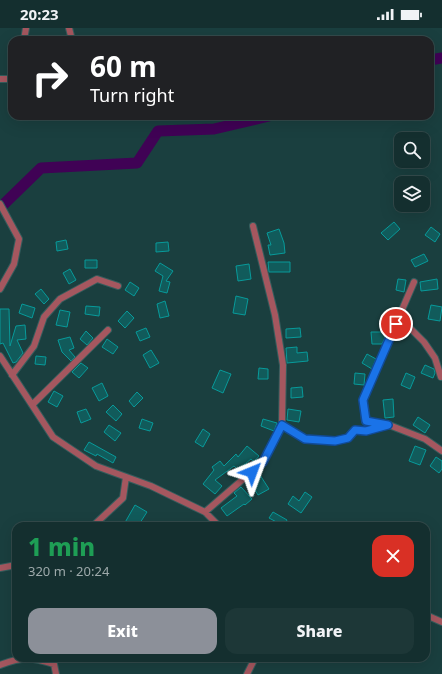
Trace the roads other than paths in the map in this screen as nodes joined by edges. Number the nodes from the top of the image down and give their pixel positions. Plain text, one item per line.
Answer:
1 (0, 204) edge
2 (253, 226) dead end
3 (414, 282) dead end
4 (118, 286) dead end
5 (0, 289) edge
6 (396, 324) junction
7 (108, 330) dead end
8 (0, 356) edge
9 (12, 375) junction
10 (441, 377) dead end
11 (32, 405) junction
12 (282, 425) junction
13 (388, 425) junction
14 (442, 451) edge
15 (126, 477) junction
16 (204, 512) junction
17 (96, 522) edge
18 (215, 522) edge
19 (12, 566) edge
20 (0, 568) edge
21 (430, 617) edge
22 (442, 622) edge
23 (12, 660) edge
24 (48, 662) edge
25 (253, 662) edge
26 (0, 665) edge
27 (56, 674) edge
28 (247, 674) edge

1 - 5 street
2 - 12 street
3 - 6 street
4 - 9 street
6 - 10 street
6 - 13 street
7 - 11 street
8 - 9 street
9 - 11 street
11 - 15 street
12 - 13 street
12 - 16 street
13 - 14 street
15 - 16 street
15 - 17 street
16 - 18 street
19 - 20 street
21 - 22 street
23 - 26 street
24 - 27 street
25 - 28 street

